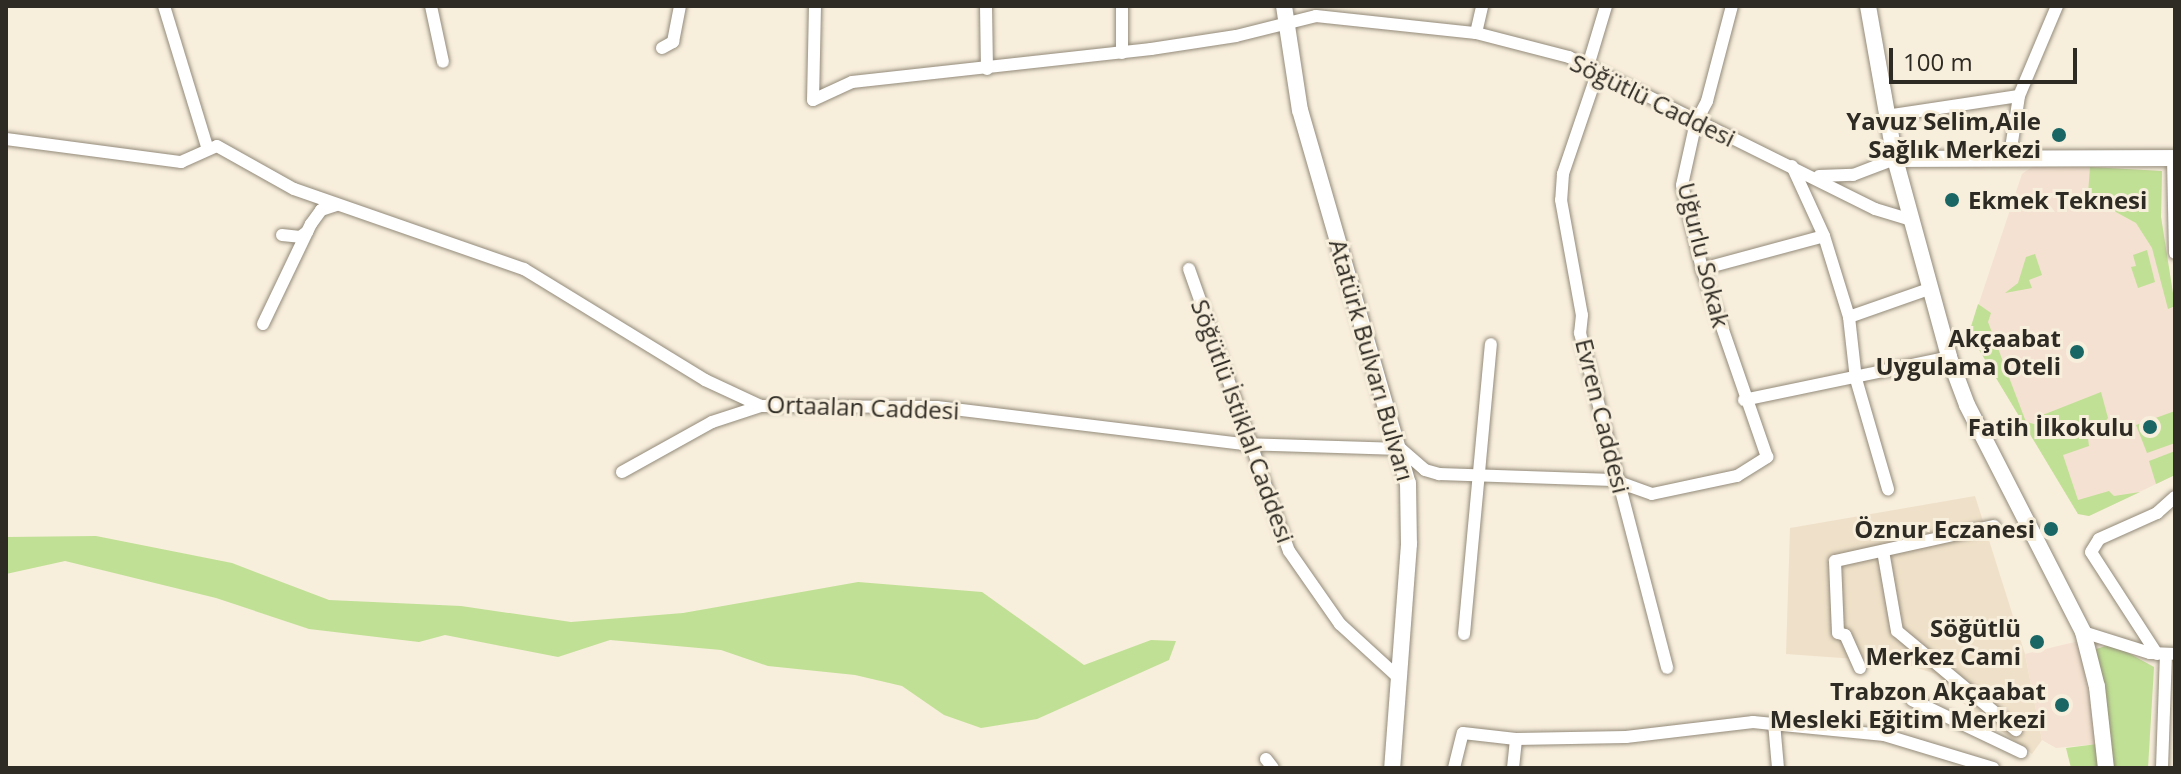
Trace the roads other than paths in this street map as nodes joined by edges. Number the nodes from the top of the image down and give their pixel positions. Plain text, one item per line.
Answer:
1 (164, 6) edge
2 (431, 6) edge
3 (680, 6) edge
4 (815, 6) edge
5 (986, 6) edge
6 (1122, 6) edge
7 (1284, 6) edge
8 (1482, 6) edge
9 (1606, 6) edge
10 (1732, 6) edge
11 (1868, 6) edge
12 (2057, 6) edge
13 (1374, 12) edge
14 (1291, 17) edge
15 (1476, 33) junction
16 (662, 48) dead end
17 (1122, 53) junction
18 (443, 62) dead end
19 (1593, 68) junction
20 (987, 69) junction
21 (2019, 96) junction
22 (1886, 116) junction
23 (1696, 122) junction
24 (6, 139) edge
25 (207, 147) junction
26 (2010, 155) junction
27 (2174, 158) edge
28 (1895, 159) junction
29 (1792, 166) junction
30 (1812, 176) junction
31 (336, 205) junction
32 (1911, 220) junction
33 (307, 232) junction
34 (282, 235) dead end
35 (1824, 236) junction
36 (2175, 253) edge
37 (1189, 269) dead end
38 (1702, 269) junction
39 (1929, 289) junction
40 (1849, 317) junction
41 (263, 324) dead end
42 (1491, 344) dead end
43 (1949, 357) junction
44 (1856, 379) junction
45 (1744, 400) junction
46 (761, 406) junction
47 (1248, 444) junction
48 (1407, 455) junction
49 (1767, 457) joint
50 (622, 472) dead end
51 (1479, 475) junction
52 (1621, 486) junction
53 (1888, 489) dead end
54 (2175, 497) edge
55 (1994, 526) dead end
56 (1883, 551) junction
57 (2083, 632) junction
58 (1464, 634) dead end
59 (2166, 655) edge
60 (1667, 668) dead end
61 (1860, 668) dead end
62 (1399, 678) junction
63 (1912, 700) dead end
64 (1774, 723) junction
65 (2016, 730) dead end
66 (1516, 739) junction
67 (2021, 752) dead end
68 (1392, 768) edge
69 (1402, 768) edge
70 (1454, 768) edge
71 (1513, 768) edge
72 (1778, 768) edge
73 (1993, 768) edge
74 (2106, 768) edge
75 (2162, 768) edge

1 - 25 street
2 - 18 street
3 - 16 street
4 - 20 street, Söğütlü Caddesi
5 - 20 street
6 - 17 street
7 - 14 street, Atatürk Bulvarı Bulvarı
8 - 15 street
9 - 19 street, Evren Caddesi
10 - 23 street, Uğurlu Sokak
11 - 22 street
12 - 21 street
13 - 14 street, Söğütlü Caddesi
13 - 15 street, Söğütlü Caddesi
14 - 17 street, Söğütlü Caddesi
14 - 48 street, Atatürk Bulvarı Bulvarı
15 - 19 street, Söğütlü Caddesi
17 - 20 street, Söğütlü Caddesi
19 - 23 street, Söğütlü Caddesi
19 - 52 street, Evren Caddesi
21 - 22 street
21 - 26 street
22 - 28 street
23 - 29 street, Söğütlü Caddesi
23 - 38 street, Uğurlu Sokak
24 - 25 street
25 - 31 street, Ortaalan Caddesi
26 - 27 street
26 - 28 street
27 - 36 street
28 - 30 street
28 - 32 street
29 - 30 street, Söğütlü Caddesi
29 - 35 street
30 - 32 street, Söğütlü Caddesi
31 - 33 street
31 - 46 street, Ortaalan Caddesi
32 - 39 street
33 - 34 street
33 - 41 street
35 - 38 street
35 - 40 street
37 - 47 street, Söğütlü İstiklal Caddesi
38 - 45 street, Uğurlu Sokak
39 - 40 street
39 - 43 street
40 - 44 street
42 - 51 street
43 - 44 street
43 - 57 street
44 - 45 street
44 - 53 street
45 - 49 street, Uğurlu Sokak
46 - 47 street, Ortaalan Caddesi
46 - 50 street
47 - 48 street, Ortaalan Caddesi
47 - 62 street, Söğütlü İstiklal Caddesi
48 - 51 street, Ortaalan Caddesi
48 - 62 street, Atatürk Bulvarı Bulvarı
48 - 69 street, Atatürk Bulvarı Bulvarı
49 - 52 street, Ortaalan Caddesi
51 - 52 street, Ortaalan Caddesi
51 - 58 street
52 - 60 street, Evren Caddesi
54 - 59 street
55 - 56 street
56 - 61 street
56 - 65 street
57 - 59 street
57 - 74 street
59 - 75 street
62 - 68 street, Atatürk Bulvarı Bulvarı
63 - 67 street
64 - 66 street
64 - 72 street
64 - 73 street
66 - 70 street
66 - 71 street

